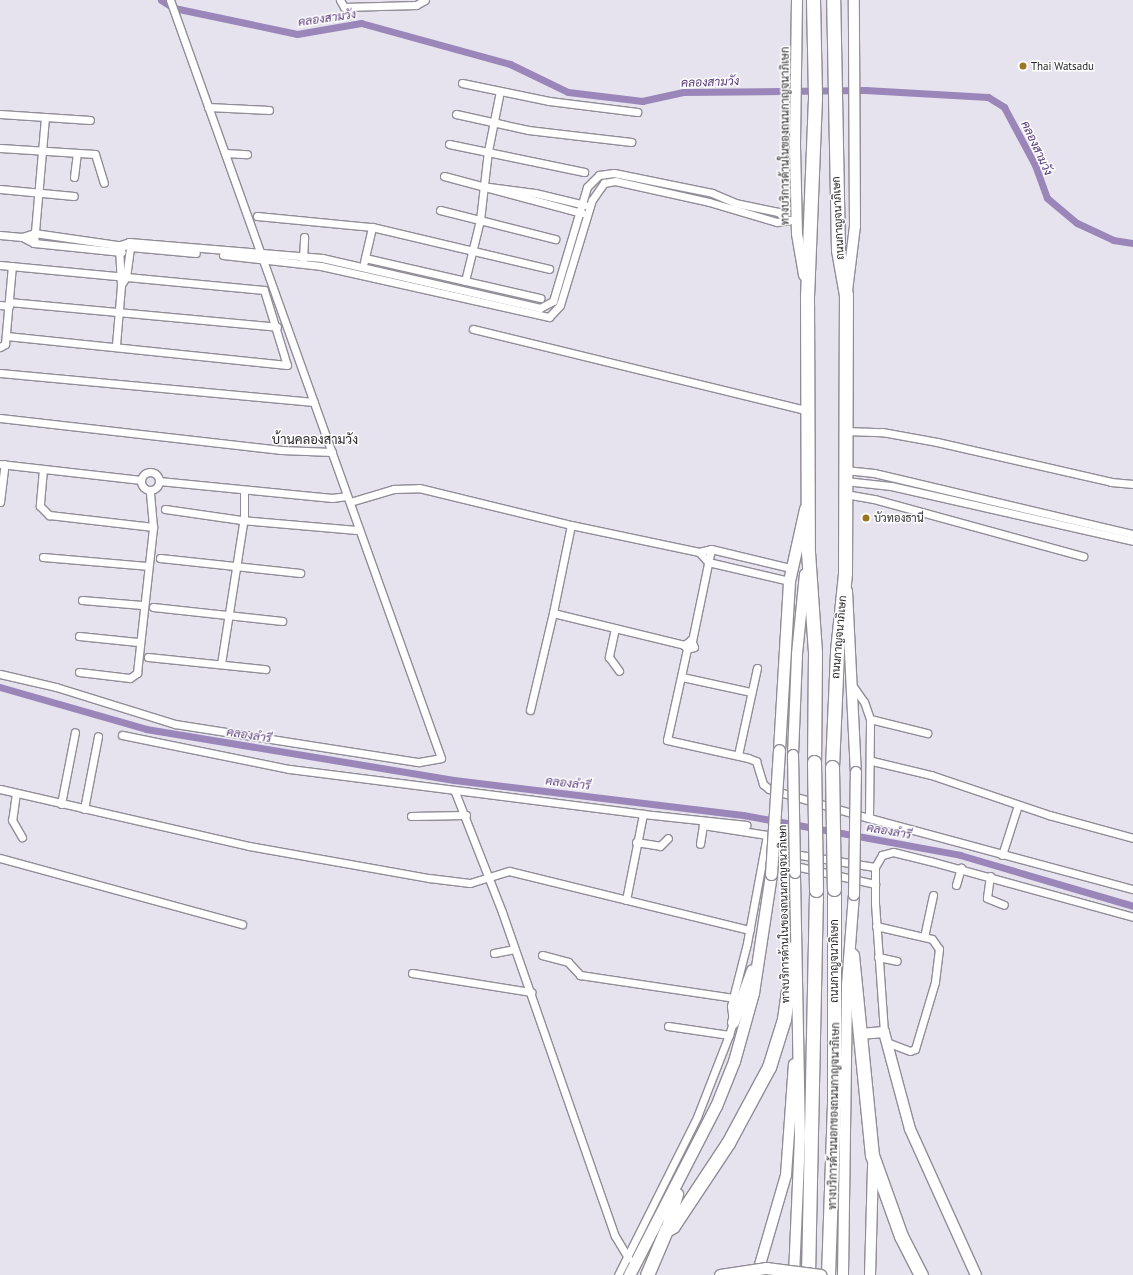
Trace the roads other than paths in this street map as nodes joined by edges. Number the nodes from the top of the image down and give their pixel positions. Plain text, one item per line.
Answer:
1 (170, 0) edge
2 (340, 0) edge
3 (425, 0) edge
4 (797, 0) edge
5 (813, 0) edge
6 (834, 0) edge
7 (854, 0) edge
8 (462, 83) dead end
9 (500, 91) junction
10 (208, 107) junction
11 (270, 110) dead end
12 (637, 112) dead end
13 (0, 114) edge
14 (456, 114) dead end
15 (45, 118) junction
16 (90, 120) dead end
17 (493, 120) junction
18 (631, 142) dead end
19 (449, 144) dead end
20 (0, 148) edge
21 (42, 151) junction
22 (488, 151) junction
23 (77, 153) junction
24 (225, 153) junction
25 (247, 154) dead end
26 (584, 172) dead end
27 (444, 176) dead end
28 (74, 177) dead end
29 (104, 183) dead end
30 (487, 187) junction
31 (0, 190) edge
32 (700, 190) junction
33 (39, 192) junction
34 (74, 196) dead end
35 (698, 200) junction
36 (581, 204) junction
37 (590, 206) junction
38 (758, 208) junction
39 (440, 210) dead end
40 (579, 212) junction
41 (588, 214) junction
42 (257, 216) dead end
43 (757, 217) junction
44 (480, 220) junction
45 (792, 220) junction
46 (372, 227) junction
47 (34, 233) junction
48 (0, 235) edge
49 (22, 236) junction
50 (304, 237) dead end
51 (555, 239) dead end
52 (34, 243) junction
53 (99, 244) junction
54 (119, 248) junction
55 (473, 249) junction
56 (129, 250) junction
57 (261, 250) junction
58 (303, 255) junction
59 (264, 258) junction
60 (365, 258) junction
61 (303, 263) junction
62 (0, 265) edge
63 (12, 266) junction
64 (363, 266) junction
65 (549, 269) dead end
66 (362, 274) junction
67 (122, 277) junction
68 (465, 281) junction
69 (465, 290) junction
70 (806, 295) junction
71 (846, 295) junction
72 (463, 298) junction
73 (540, 298) dead end
74 (9, 304) junction
75 (0, 305) edge
76 (119, 311) junction
77 (277, 327) junction
78 (473, 329) dead end
79 (6, 336) junction
80 (116, 345) junction
81 (0, 347) edge
82 (0, 373) edge
83 (314, 402) junction
84 (809, 411) junction
85 (0, 418) edge
86 (845, 431) junction
87 (332, 452) junction
88 (2, 464) edge
89 (43, 469) junction
90 (845, 476) junction
91 (141, 480) junction
92 (159, 481) junction
93 (1133, 484) edge
94 (150, 490) junction
95 (244, 490) junction
96 (845, 494) junction
97 (348, 499) junction
98 (807, 500) junction
99 (0, 502) edge
100 (165, 509) dead end
101 (241, 520) junction
102 (571, 525) junction
103 (153, 527) junction
104 (358, 530) junction
105 (1133, 534) edge
106 (1133, 541) edge
107 (711, 549) junction
108 (699, 552) junction
109 (808, 552) junction
110 (1083, 556) dead end
111 (43, 557) dead end
112 (744, 557) junction
113 (160, 558) dead end
114 (708, 562) junction
115 (147, 566) junction
116 (234, 568) junction
117 (790, 568) junction
118 (742, 570) junction
119 (300, 573) dead end
120 (845, 574) junction
121 (788, 582) junction
122 (82, 600) dead end
123 (142, 605) junction
124 (153, 607) dead end
125 (553, 613) junction
126 (228, 615) junction
127 (282, 621) dead end
128 (615, 628) junction
129 (79, 636) dead end
130 (138, 642) junction
131 (686, 647) junction
132 (148, 657) dead end
133 (221, 664) junction
134 (757, 668) dead end
135 (264, 670) dead end
136 (618, 671) dead end
137 (79, 672) dead end
138 (0, 674) edge
139 (682, 677) junction
140 (851, 683) junction
141 (751, 692) junction
142 (530, 710) dead end
143 (870, 719) junction
144 (75, 732) dead end
145 (927, 733) dead end
146 (122, 735) dead end
147 (98, 736) dead end
148 (738, 755) junction
149 (872, 761) junction
150 (0, 789) edge
151 (16, 792) junction
152 (455, 792) junction
153 (61, 804) junction
154 (1018, 805) junction
155 (84, 809) junction
156 (643, 814) junction
157 (466, 815) junction
158 (411, 816) dead end
159 (872, 819) junction
160 (746, 825) dead end
161 (22, 837) dead end
162 (668, 838) dead end
163 (1133, 838) edge
164 (636, 842) junction
165 (700, 844) dead end
166 (765, 850) junction
167 (1002, 855) junction
168 (0, 858) edge
169 (763, 859) junction
170 (875, 867) junction
171 (961, 868) junction
172 (990, 876) junction
173 (487, 877) junction
174 (875, 884) junction
175 (956, 886) dead end
176 (1133, 889) edge
177 (933, 895) dead end
178 (626, 900) junction
179 (1004, 905) dead end
180 (1133, 916) edge
181 (242, 924) dead end
182 (876, 926) junction
183 (750, 930) junction
184 (924, 937) junction
185 (764, 939) junction
186 (794, 948) junction
187 (510, 950) junction
188 (494, 953) dead end
189 (542, 955) dead end
190 (852, 955) junction
191 (878, 957) junction
192 (897, 961) dead end
193 (412, 973) dead end
194 (531, 992) junction
195 (733, 998) junction
196 (733, 1022) junction
197 (668, 1026) dead end
198 (860, 1034) junction
199 (729, 1035) junction
200 (885, 1037) junction
201 (798, 1043) junction
202 (716, 1106) junction
203 (872, 1155) junction
204 (666, 1230) junction
205 (628, 1258) junction
206 (618, 1275) edge
207 (629, 1275) edge
208 (647, 1275) edge
209 (720, 1275) edge
210 (757, 1275) edge
211 (794, 1275) edge
212 (808, 1275) edge
213 (821, 1275) edge
214 (828, 1275) edge
215 (843, 1275) edge
216 (870, 1275) edge
217 (921, 1275) edge
218 (976, 1275) edge

1 - 10 street
2 - 3 street
4 - 45 main road, ทางบริการด้านในของถนนกาญจนาภิเษก
5 - 70 highway, ถนนกาญจนาภิเษก
6 - 71 highway, ถนนกาญจนาภิเษก
7 - 71 main road
8 - 9 street
9 - 12 street
9 - 17 street
10 - 11 street
10 - 24 street
13 - 15 street
14 - 17 street
15 - 16 street
15 - 21 street
17 - 18 street
17 - 22 street
19 - 22 street
20 - 21 street
21 - 23 street
21 - 33 street
22 - 26 street
22 - 30 street
23 - 28 street
23 - 29 street
24 - 25 street
24 - 57 street
27 - 30 street
30 - 36 street
30 - 40 street
30 - 44 street
31 - 33 street
32 - 35 street
32 - 36 street
32 - 38 street
33 - 34 street
33 - 47 street
35 - 37 street
35 - 43 street
36 - 37 street
36 - 40 street
37 - 41 street
38 - 43 street
38 - 45 street
39 - 44 street
40 - 41 street
40 - 69 street
41 - 72 street
42 - 46 street
43 - 45 street
44 - 51 street
44 - 55 street
45 - 70 main road, ทางบริการด้านในของถนนกาญจนาภิเษก
46 - 55 street
46 - 60 street
47 - 49 street
47 - 52 street
47 - 53 street
48 - 49 street
49 - 52 street
50 - 58 street
52 - 53 street
53 - 54 street
54 - 56 street
54 - 57 street
54 - 67 street
55 - 65 street
55 - 68 street
56 - 59 street
56 - 67 street
57 - 58 street
57 - 59 street
58 - 61 street
58 - 64 street
59 - 61 street
59 - 83 street
60 - 64 street
60 - 68 street
61 - 66 street
62 - 63 street
63 - 67 street
63 - 74 street
64 - 66 street
64 - 69 street
66 - 72 street
67 - 76 street
67 - 77 street
68 - 73 street
69 - 72 street
70 - 84 highway, ถนนกาญจนาภิเษก
71 - 86 highway, ถนนกาญจนาภิเษก
74 - 75 street
74 - 76 street
74 - 79 street
76 - 77 street
76 - 80 street
77 - 80 street
78 - 84 street
79 - 80 street
79 - 81 street
82 - 83 street
83 - 87 street
84 - 98 highway, ถนนกาญจนาภิเษก
85 - 87 street
86 - 90 highway, ถนนกาญจนาภิเษก
86 - 93 street
87 - 97 street
88 - 89 street
88 - 99 street
89 - 91 street
89 - 103 street
90 - 96 highway, ถนนกาญจนาภิเษก
90 - 105 street
90 - 106 street
91 - 92 street
91 - 94 street
92 - 94 street
92 - 95 street
94 - 103 street
95 - 97 street
95 - 101 street
96 - 110 street
96 - 120 highway, ถนนกาญจนาภิเษก
97 - 102 street
97 - 104 street
98 - 109 highway, ถนนกาญจนาภิเษก
98 - 117 main road
100 - 101 street
101 - 104 street
101 - 116 street
102 - 108 street
102 - 125 street
103 - 115 street
104 - 138 street
107 - 108 street
107 - 112 street
107 - 114 street
108 - 114 street
109 - 186 main road, ทางบริการด้านในของถนนกาญจนาภิเษก, bridge
109 - 212 highway, ถนนกาญจนาภิเษก, bridge
111 - 115 street
112 - 117 street
112 - 118 street
113 - 116 street
114 - 118 street
114 - 131 street
115 - 123 street
116 - 119 street
116 - 126 street
117 - 121 main road
118 - 121 street
120 - 140 main road, ทางบริการด้านนอกของถนนกาญจนาภิเษก
120 - 214 highway, ถนนกาญจนาภิเษก, bridge
121 - 185 main road, bridge
122 - 123 street
123 - 130 street
124 - 126 street
125 - 128 street
125 - 142 street
126 - 127 street
126 - 133 street
128 - 131 street
128 - 136 street
129 - 130 street
130 - 137 street
131 - 139 street
132 - 133 street
133 - 135 street
134 - 141 street
139 - 141 street
139 - 148 street
140 - 143 street
140 - 190 main road, ทางบริการด้านนอกของถนนกาญจนาภิเษก, bridge
141 - 148 street
143 - 145 street
143 - 149 street
144 - 153 street
146 - 152 street
147 - 155 street
148 - 159 street
149 - 154 street
149 - 159 street
150 - 151 street
151 - 153 street
151 - 161 street
152 - 156 street
152 - 157 street
153 - 155 street
154 - 163 street
154 - 167 street
155 - 173 street
156 - 160 street
156 - 164 street
157 - 158 street
157 - 173 street
159 - 167 street
162 - 164 street
164 - 178 street
165 - 166 street
166 - 169 street
166 - 170 street
167 - 176 street
168 - 181 street
169 - 174 street
169 - 183 street
170 - 171 street
170 - 174 street
171 - 172 street
171 - 175 street
172 - 179 street
172 - 180 street
173 - 178 street
173 - 187 street
174 - 182 street
177 - 184 street
178 - 183 street
182 - 184 street
182 - 191 street
183 - 195 street
184 - 200 street
185 - 196 main road
185 - 202 main road
186 - 201 main road, ทางบริการด้านในของถนนกาญจนาภิเษก
186 - 204 highway
187 - 188 street
187 - 194 street
189 - 195 street
190 - 198 highway
190 - 215 main road, ทางบริการด้านนอกของถนนกาญจนาภิเษก
191 - 192 street
191 - 200 street
193 - 194 street
194 - 205 street
195 - 196 street
196 - 199 street
197 - 199 street
198 - 200 main road
198 - 203 highway
199 - 205 street
200 - 218 main road
201 - 210 main road
201 - 211 main road, ทางบริการด้านในของถนนกาญจนาภิเษก
202 - 204 main road
202 - 207 main road
203 - 216 main road
203 - 217 highway
204 - 208 highway
205 - 206 street
209 - 213 main road, bridge

